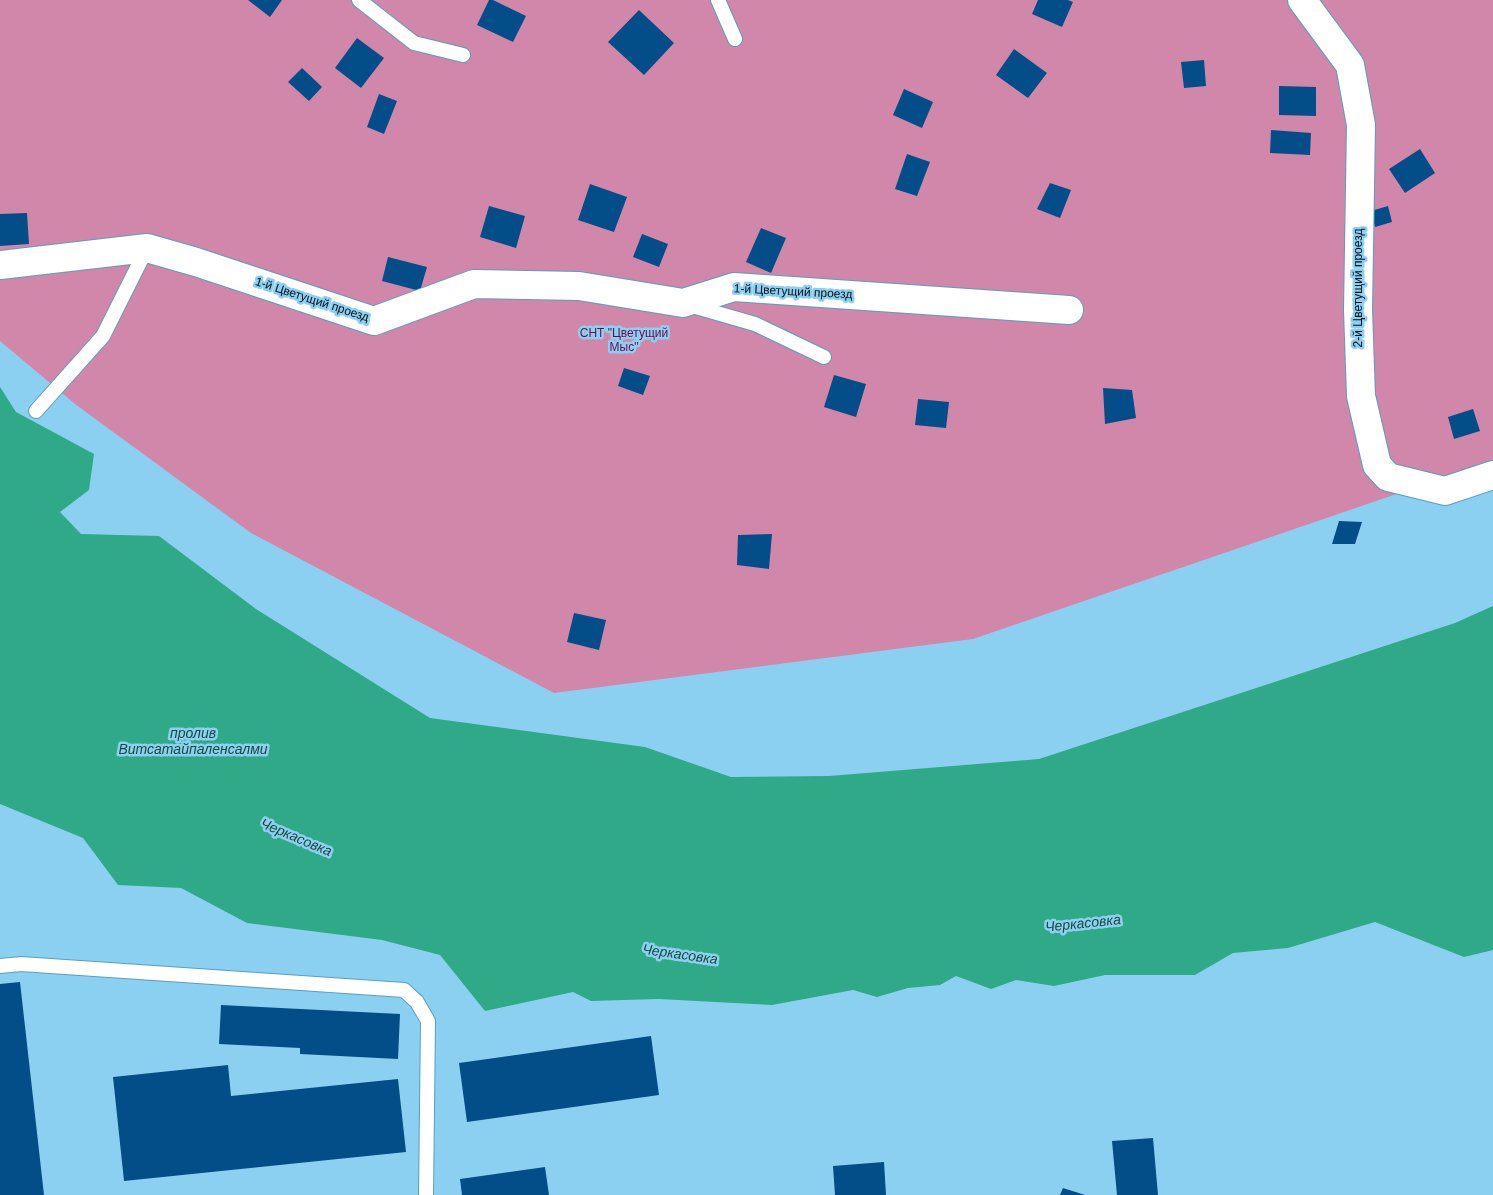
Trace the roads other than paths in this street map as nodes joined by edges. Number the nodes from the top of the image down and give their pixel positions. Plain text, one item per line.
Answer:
1 (359, 0) edge
2 (718, 0) edge
3 (1302, 0) edge
4 (735, 39) dead end
5 (463, 55) dead end
6 (147, 248) junction
7 (0, 265) edge
8 (683, 303) junction
9 (1069, 310) dead end
10 (824, 357) dead end
11 (36, 411) dead end
12 (1493, 475) edge
13 (0, 966) edge
14 (426, 1195) edge

1 - 5 lane
2 - 4 lane
3 - 12 street, 2-й Цветущий проезд
6 - 7 street, 1-й Цветущий проезд
6 - 8 street, 1-й Цветущий проезд
6 - 11 lane
8 - 9 street, 1-й Цветущий проезд
8 - 10 lane
13 - 14 lane

